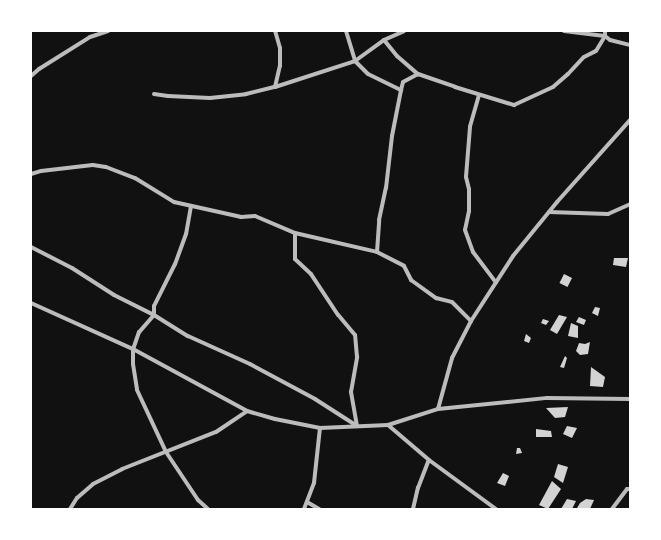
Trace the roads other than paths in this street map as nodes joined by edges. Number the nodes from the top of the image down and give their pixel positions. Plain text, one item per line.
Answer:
1 (108, 31) edge
2 (275, 31) edge
3 (346, 31) edge
4 (388, 31) edge
5 (404, 31) edge
6 (564, 31) edge
7 (605, 34) edge
8 (389, 37) junction
9 (384, 40) junction
10 (630, 45) edge
11 (355, 61) junction
12 (418, 74) junction
13 (31, 76) edge
14 (275, 87) junction
15 (401, 90) junction
16 (154, 94) dead end
17 (479, 95) junction
18 (630, 120) edge
19 (31, 174) edge
20 (630, 204) edge
21 (191, 206) junction
22 (549, 212) junction
23 (295, 233) junction
24 (31, 247) edge
25 (377, 252) junction
26 (496, 282) junction
27 (31, 303) edge
28 (154, 315) junction
29 (471, 321) junction
30 (133, 349) junction
31 (630, 400) edge
32 (438, 409) junction
33 (247, 411) junction
34 (388, 425) junction
35 (357, 426) junction
36 (320, 428) junction
37 (166, 452) junction
38 (429, 460) junction
39 (630, 489) edge
40 (307, 502) junction
41 (70, 509) edge
42 (208, 509) edge
43 (304, 509) edge
44 (319, 509) edge
45 (413, 509) edge
46 (496, 509) edge
47 (612, 509) edge

1 - 13 street
2 - 14 street
3 - 11 street
4 - 8 street
5 - 8 street
6 - 7 street
7 - 10 street
7 - 17 street
8 - 9 street
9 - 11 street
9 - 12 street
11 - 14 street
11 - 15 street
12 - 15 street
12 - 17 street
14 - 16 street
15 - 25 street
17 - 26 street
18 - 22 street
19 - 21 street
20 - 22 street
21 - 23 street
21 - 28 street
22 - 26 street
23 - 25 street
23 - 35 street
24 - 28 street
25 - 29 street
26 - 29 street
27 - 30 street
28 - 30 street
28 - 35 street
29 - 32 street
30 - 33 street
30 - 37 street
31 - 32 street
32 - 34 street
33 - 36 street
33 - 37 street
34 - 35 street
34 - 38 street
35 - 36 street
36 - 40 street
37 - 41 street
37 - 42 street
38 - 45 street
38 - 46 street
39 - 47 street
40 - 43 street
40 - 44 street

